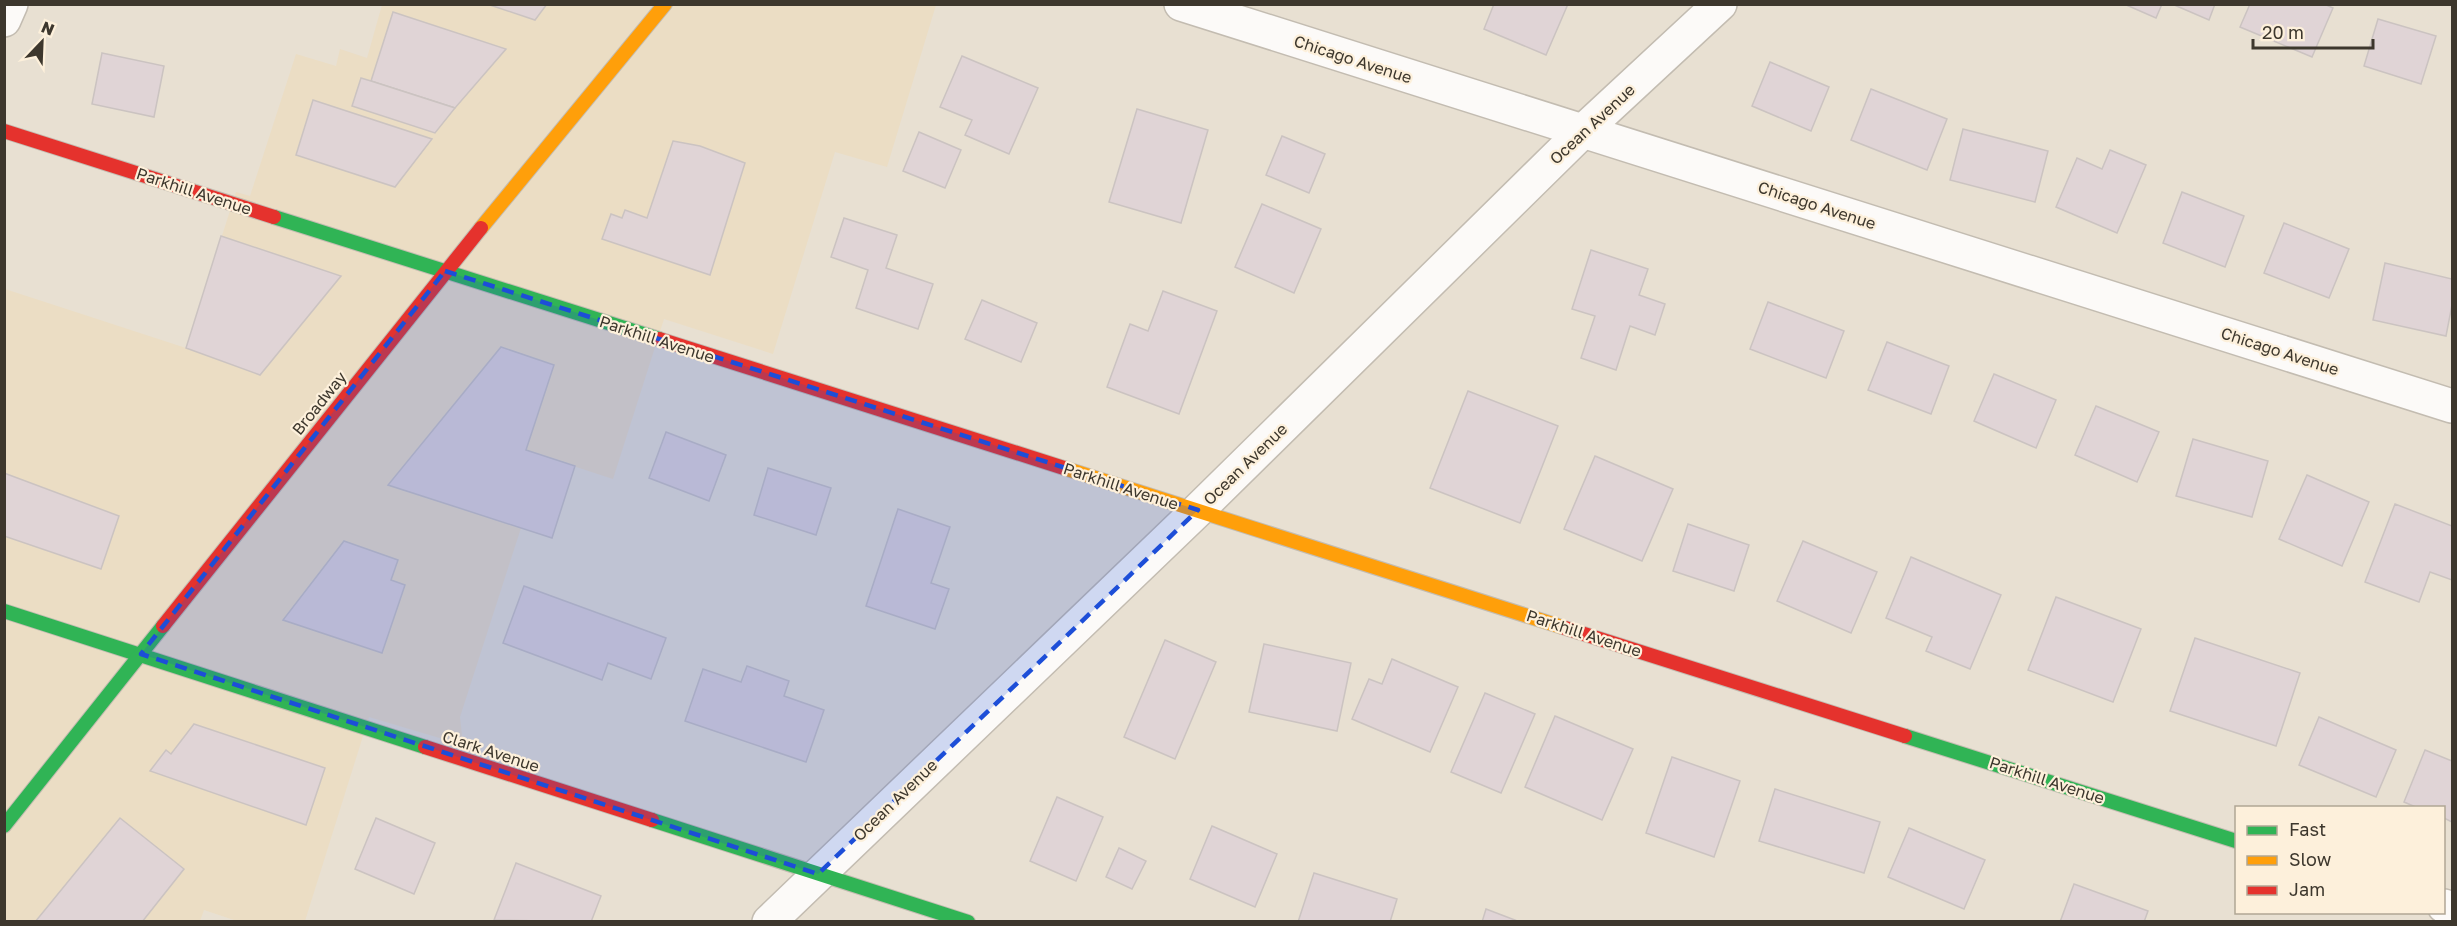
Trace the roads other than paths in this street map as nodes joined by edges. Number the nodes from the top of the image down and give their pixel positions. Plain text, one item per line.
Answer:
1 (11, 4) edge
2 (665, 4) edge
3 (1181, 4) edge
4 (1720, 4) edge
5 (4, 20) edge
6 (4, 131) edge
7 (1583, 131) junction
8 (445, 271) junction
9 (2452, 406) edge
10 (1198, 510) junction
11 (4, 611) edge
12 (141, 654) junction
13 (4, 826) edge
14 (2235, 841) edge
15 (818, 874) junction
16 (768, 921) edge
17 (968, 921) edge

1 - 5 street
2 - 8 street, Broadway
3 - 7 street, Chicago Avenue
4 - 7 street, Ocean Avenue
6 - 8 street, Parkhill Avenue
7 - 9 street, Chicago Avenue
7 - 10 street, Ocean Avenue
8 - 10 street, Parkhill Avenue
8 - 12 street, Broadway
10 - 14 street, Parkhill Avenue
10 - 15 street, Ocean Avenue
11 - 12 street, Clark Avenue
12 - 13 street, Broadway
12 - 15 street, Clark Avenue
15 - 16 street, Ocean Avenue
15 - 17 street, Clark Avenue

